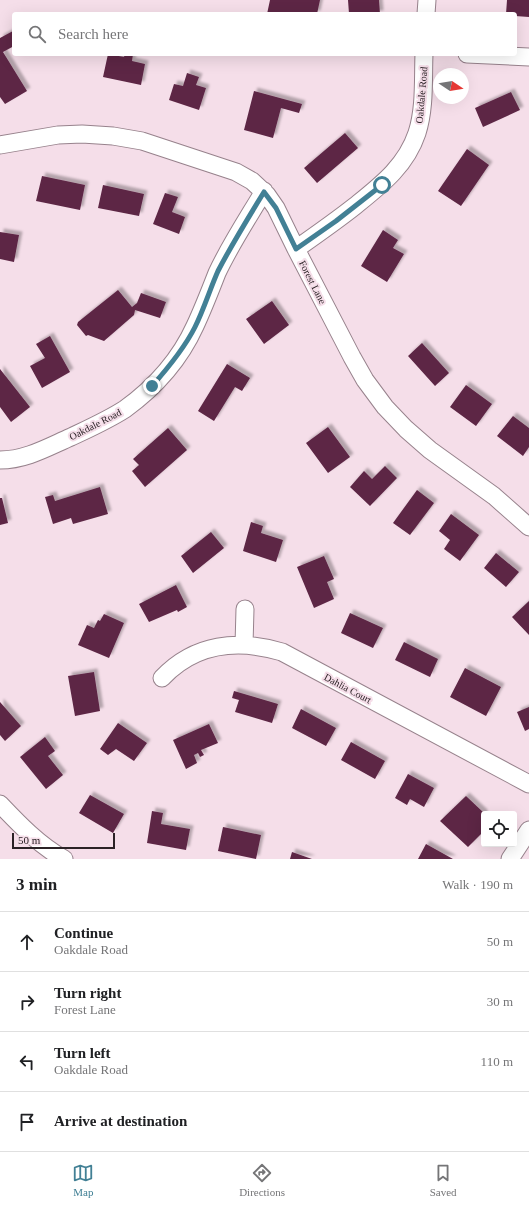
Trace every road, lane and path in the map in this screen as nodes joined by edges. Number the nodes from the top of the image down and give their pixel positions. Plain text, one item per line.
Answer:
1 (427, 0) edge
2 (426, 12) edge
3 (424, 56) edge
4 (508, 56) edge
5 (529, 57) edge
6 (0, 145) edge
7 (264, 192) junction
8 (296, 249) junction
9 (0, 460) edge
10 (529, 527) edge
11 (246, 609) dead end
12 (244, 645) junction
13 (162, 678) dead end
14 (529, 784) edge
15 (0, 804) edge
16 (529, 830) edge
17 (64, 859) edge
18 (510, 859) edge

1 - 2 street
3 - 8 street, Oakdale Road
4 - 5 street
6 - 7 street, Forest Lane
7 - 8 street, Forest Lane
7 - 9 street, Oakdale Road
8 - 10 street, Forest Lane
11 - 12 street
12 - 13 street, Dahlia Court
12 - 14 street, Dahlia Court
15 - 17 street
16 - 18 street

